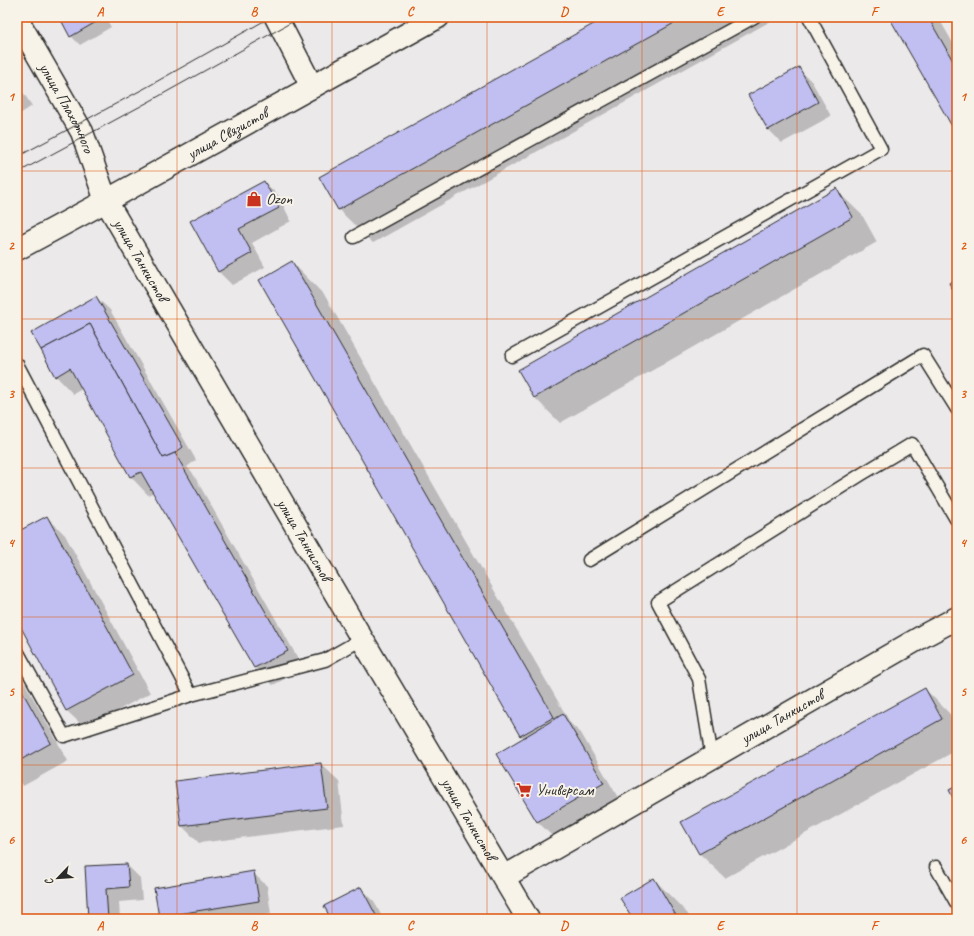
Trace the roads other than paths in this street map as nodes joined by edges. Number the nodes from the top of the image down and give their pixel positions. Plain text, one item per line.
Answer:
1 (276, 17) edge
2 (438, 17) edge
3 (754, 17) edge
4 (810, 17) edge
5 (17, 19) edge
6 (312, 87) junction
7 (106, 201) junction
8 (354, 237) dead end
9 (17, 249) edge
10 (512, 356) dead end
11 (17, 364) edge
12 (957, 409) edge
13 (956, 519) dead end
14 (589, 560) dead end
15 (957, 618) edge
16 (362, 639) junction
17 (17, 651) edge
18 (191, 694) junction
19 (712, 758) junction
20 (936, 867) dead end
21 (504, 877) junction
22 (957, 904) edge
23 (528, 919) edge

1 - 6 street
2 - 6 street, улица Связистов
3 - 8 lane
4 - 10 lane
5 - 7 street, улица Плахотного
6 - 7 street, улица Связистов
7 - 9 street, улица Связистов
7 - 16 street, улица Танкистов
11 - 18 lane
12 - 14 lane
13 - 19 lane
15 - 19 street, улица Танкистов
16 - 18 lane
16 - 21 street, улица Танкистов
17 - 18 lane
19 - 21 street, улица Танкистов
20 - 22 lane
21 - 23 street, улица Танкистов

